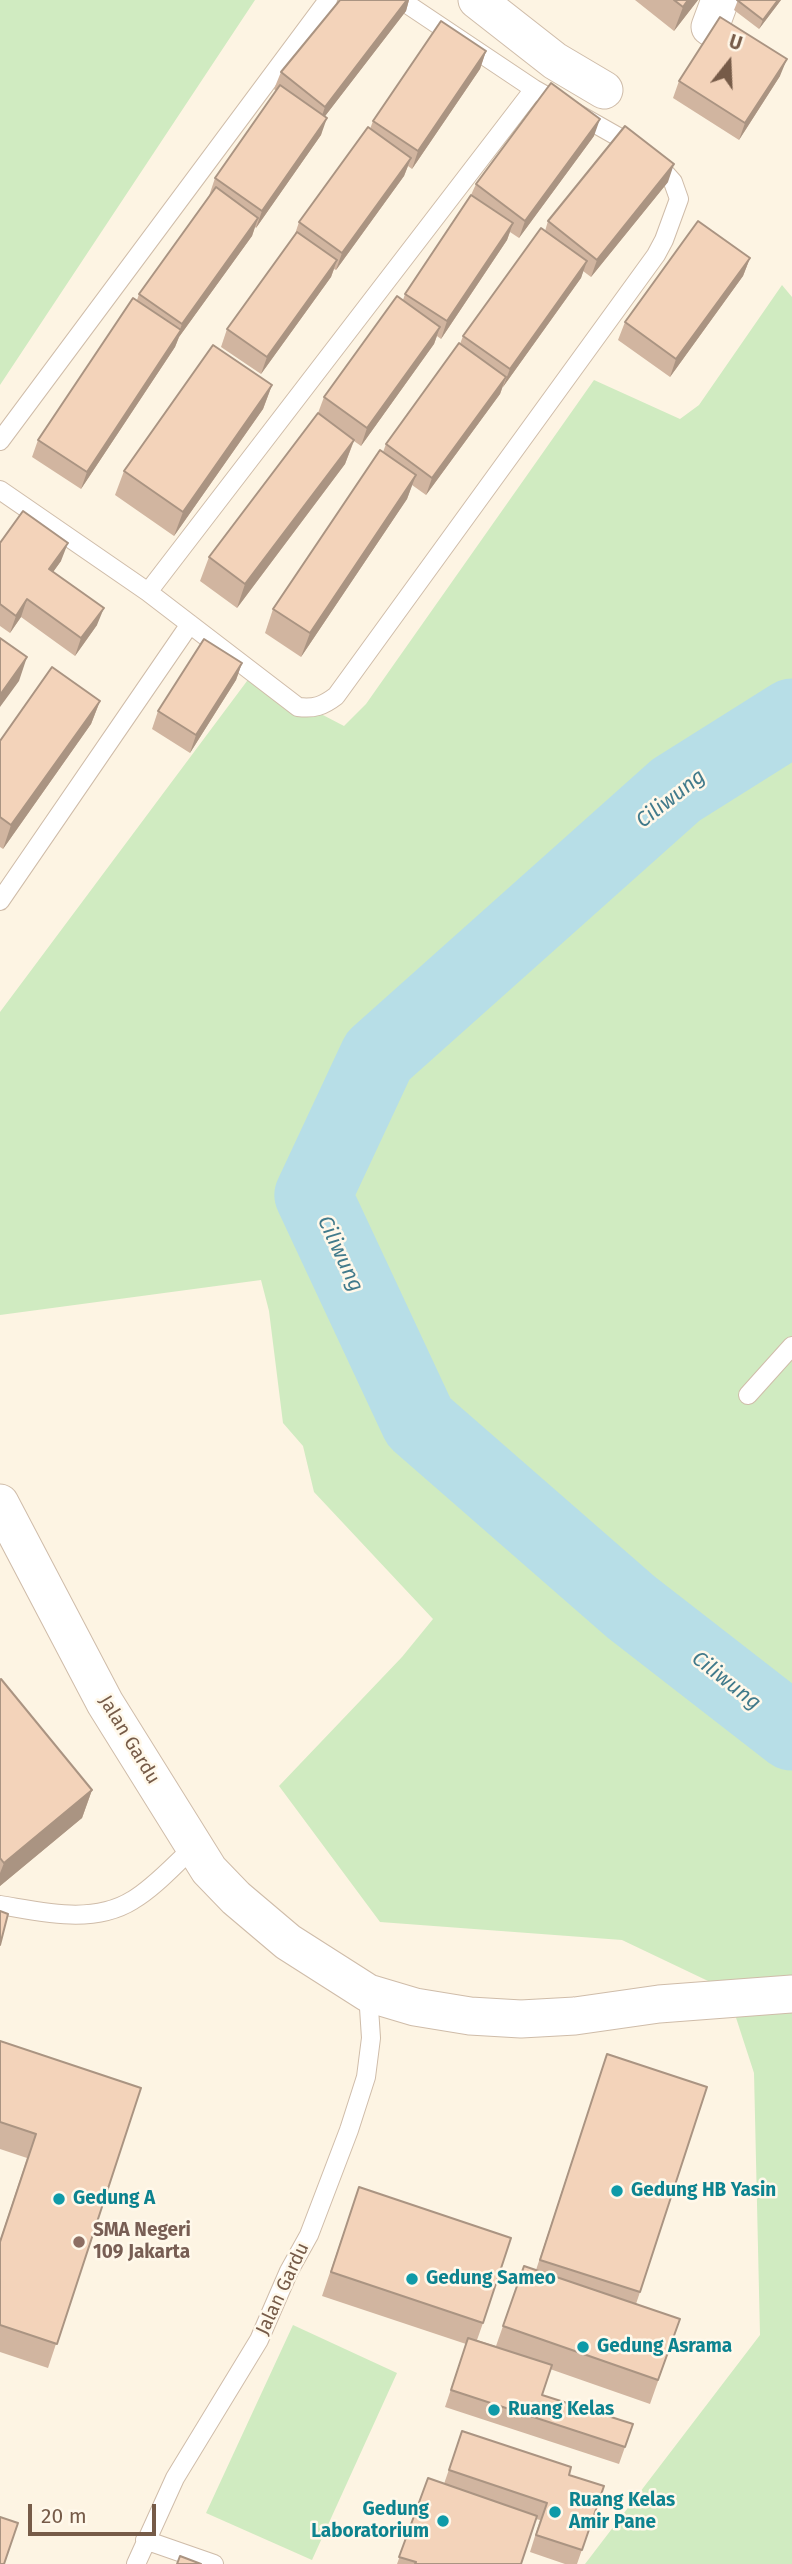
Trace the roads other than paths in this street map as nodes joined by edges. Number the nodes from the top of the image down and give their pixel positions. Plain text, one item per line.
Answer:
1 (328, 0) edge
2 (401, 0) edge
3 (477, 0) edge
4 (534, 89) junction
5 (604, 90) dead end
6 (0, 441) edge
7 (0, 490) edge
8 (148, 592) junction
9 (190, 624) junction
10 (0, 901) edge
11 (792, 1346) edge
12 (748, 1395) dead end
13 (0, 1503) edge
14 (194, 1847) junction
15 (0, 1905) edge
16 (368, 1993) junction
17 (792, 1994) edge
18 (145, 2540) junction
19 (136, 2564) edge
20 (214, 2564) edge

1 - 6 lane
2 - 4 lane
3 - 5 street
4 - 8 lane
4 - 9 lane
7 - 8 lane
8 - 9 lane
9 - 10 lane
11 - 12 lane
13 - 14 street, Jalan Gardu
14 - 15 lane
14 - 16 street, Jalan Gardu
16 - 17 street, Jalan Gardu
16 - 18 lane, Jalan Gardu
18 - 19 lane, Jalan Gardu
18 - 20 lane

